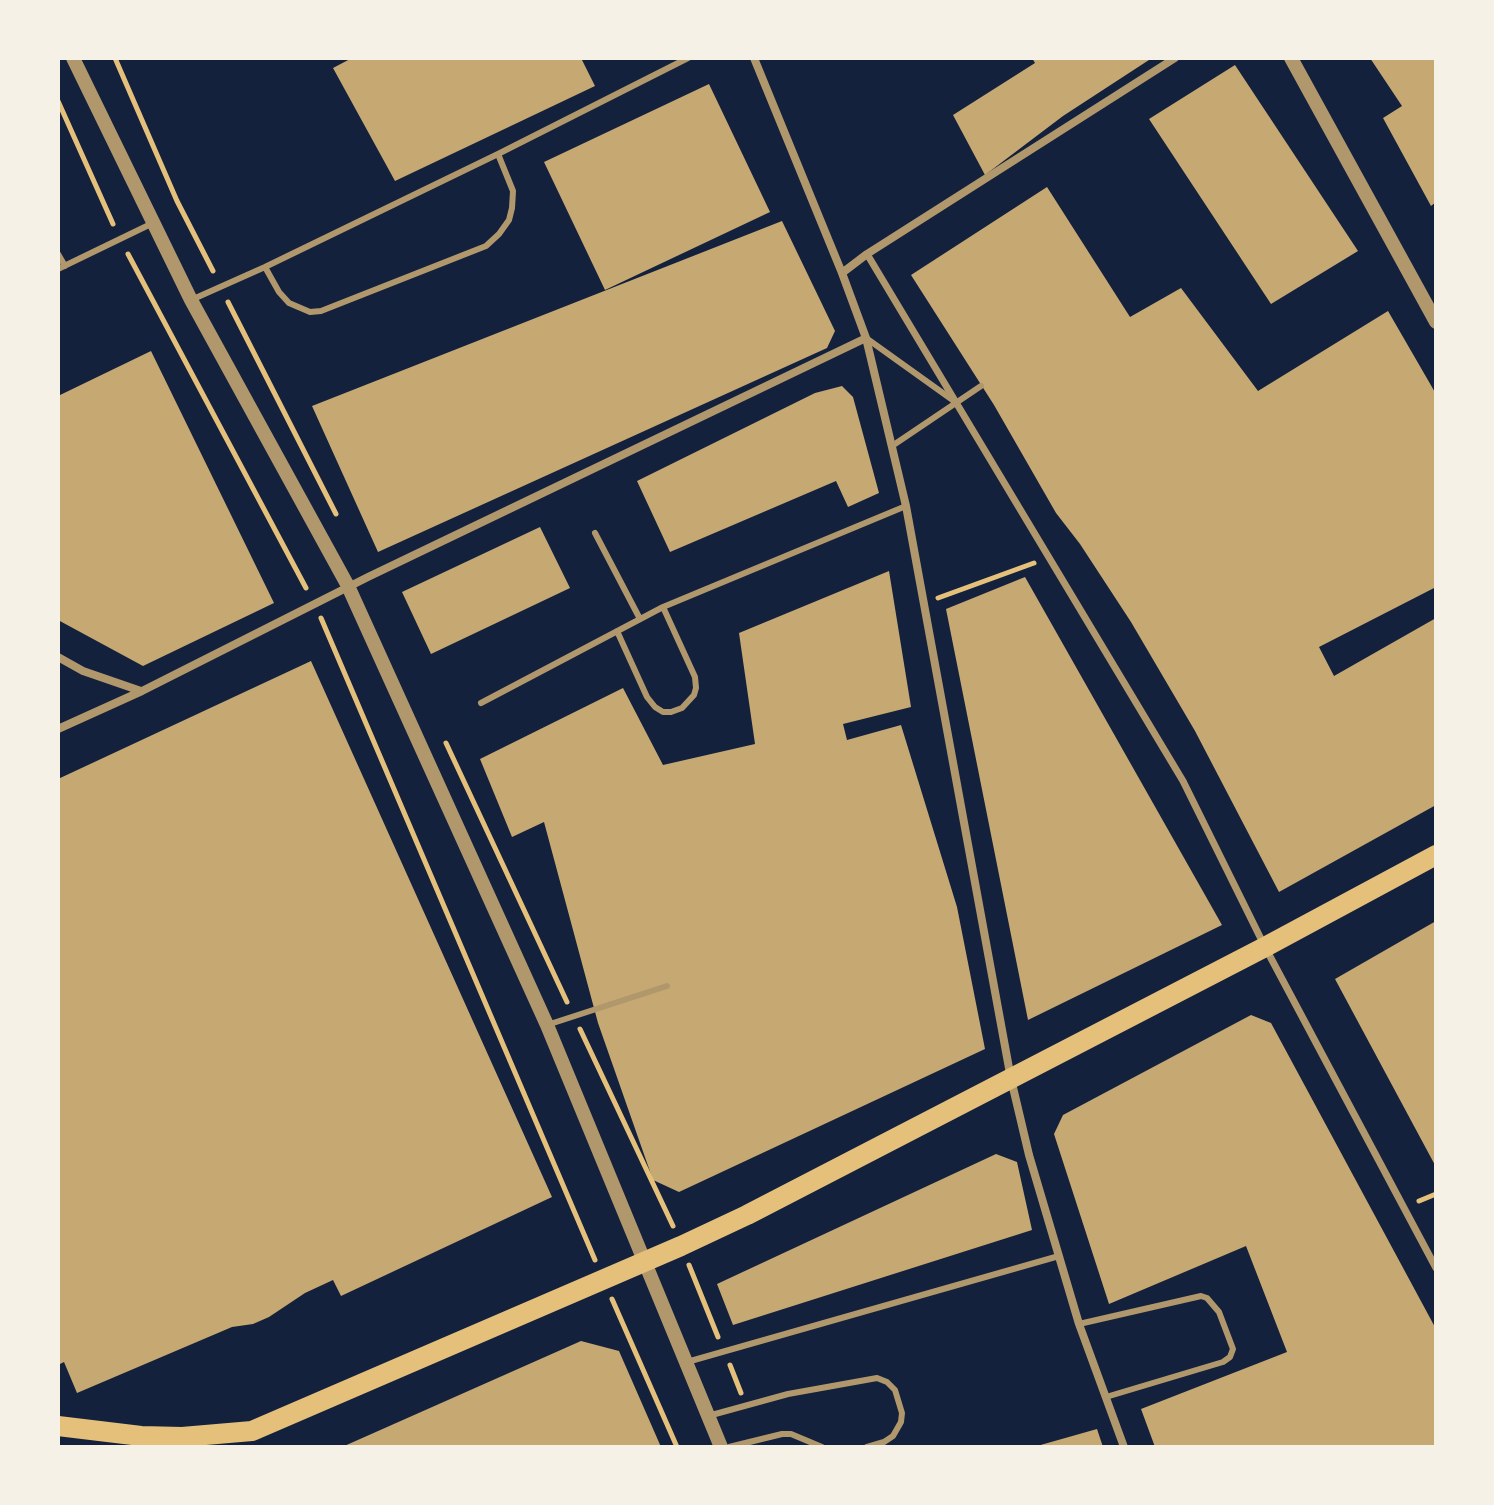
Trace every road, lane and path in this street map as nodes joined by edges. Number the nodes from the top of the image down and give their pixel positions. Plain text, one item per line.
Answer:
1 (73, 58) edge
2 (688, 58) edge
3 (754, 58) edge
4 (1175, 58) edge
5 (1291, 58) edge
6 (58, 101) edge
7 (498, 154) junction
8 (153, 223) junction
9 (120, 239) junction
10 (58, 254) edge
11 (867, 254) junction
12 (265, 267) junction
13 (61, 268) edge
14 (842, 273) junction
15 (191, 300) junction
16 (1436, 322) edge
17 (866, 338) junction
18 (981, 386) dead end
19 (957, 403) junction
20 (892, 446) junction
21 (906, 506) junction
22 (595, 533) dead end
23 (1050, 558) junction
24 (348, 586) junction
25 (924, 603) junction
26 (315, 604) junction
27 (663, 607) junction
28 (640, 619) junction
29 (617, 631) junction
30 (58, 657) edge
31 (142, 691) junction
32 (481, 703) dead end
33 (58, 729) edge
34 (1436, 855) edge
35 (1265, 947) junction
36 (667, 986) dead end
37 (547, 1025) junction
38 (1011, 1079) junction
39 (1059, 1256) junction
40 (643, 1262) junction
41 (1436, 1268) edge
42 (603, 1279) junction
43 (1079, 1324) junction
44 (687, 1362) junction
45 (1106, 1397) junction
46 (708, 1416) junction
47 (58, 1426) edge
48 (252, 1431) junction
49 (234, 1447) edge
50 (677, 1447) edge
51 (721, 1447) edge
52 (729, 1447) edge
53 (822, 1447) edge
54 (867, 1447) edge
55 (1124, 1447) edge

1 - 8 street
2 - 7 lane
3 - 14 street
4 - 11 street
5 - 16 street
6 - 9 path
7 - 12 lane
7 - 12 lane
8 - 9 lane
8 - 15 street
9 - 13 lane
9 - 26 path
10 - 13 lane
11 - 14 street
11 - 19 street
12 - 15 lane
14 - 17 street
15 - 24 street
17 - 19 lane
17 - 20 street
17 - 24 street
18 - 19 lane
19 - 20 lane
19 - 23 street
20 - 21 street
21 - 25 street
21 - 27 lane
22 - 28 lane
23 - 25 path
23 - 35 street
24 - 26 street
24 - 37 street
25 - 38 street
26 - 31 street
26 - 42 path
27 - 28 lane
27 - 29 lane
28 - 29 lane
29 - 32 lane
30 - 31 street
31 - 33 street
34 - 35 main road
35 - 38 main road
35 - 41 street
36 - 37 lane
37 - 40 street
38 - 39 street
38 - 40 main road
39 - 43 street
39 - 44 lane
40 - 42 main road
40 - 44 street
42 - 48 main road
42 - 50 path
43 - 45 street
43 - 45 lane
44 - 46 street
45 - 55 street
46 - 51 street
46 - 54 lane
47 - 48 main road
48 - 49 main road
52 - 53 lane

